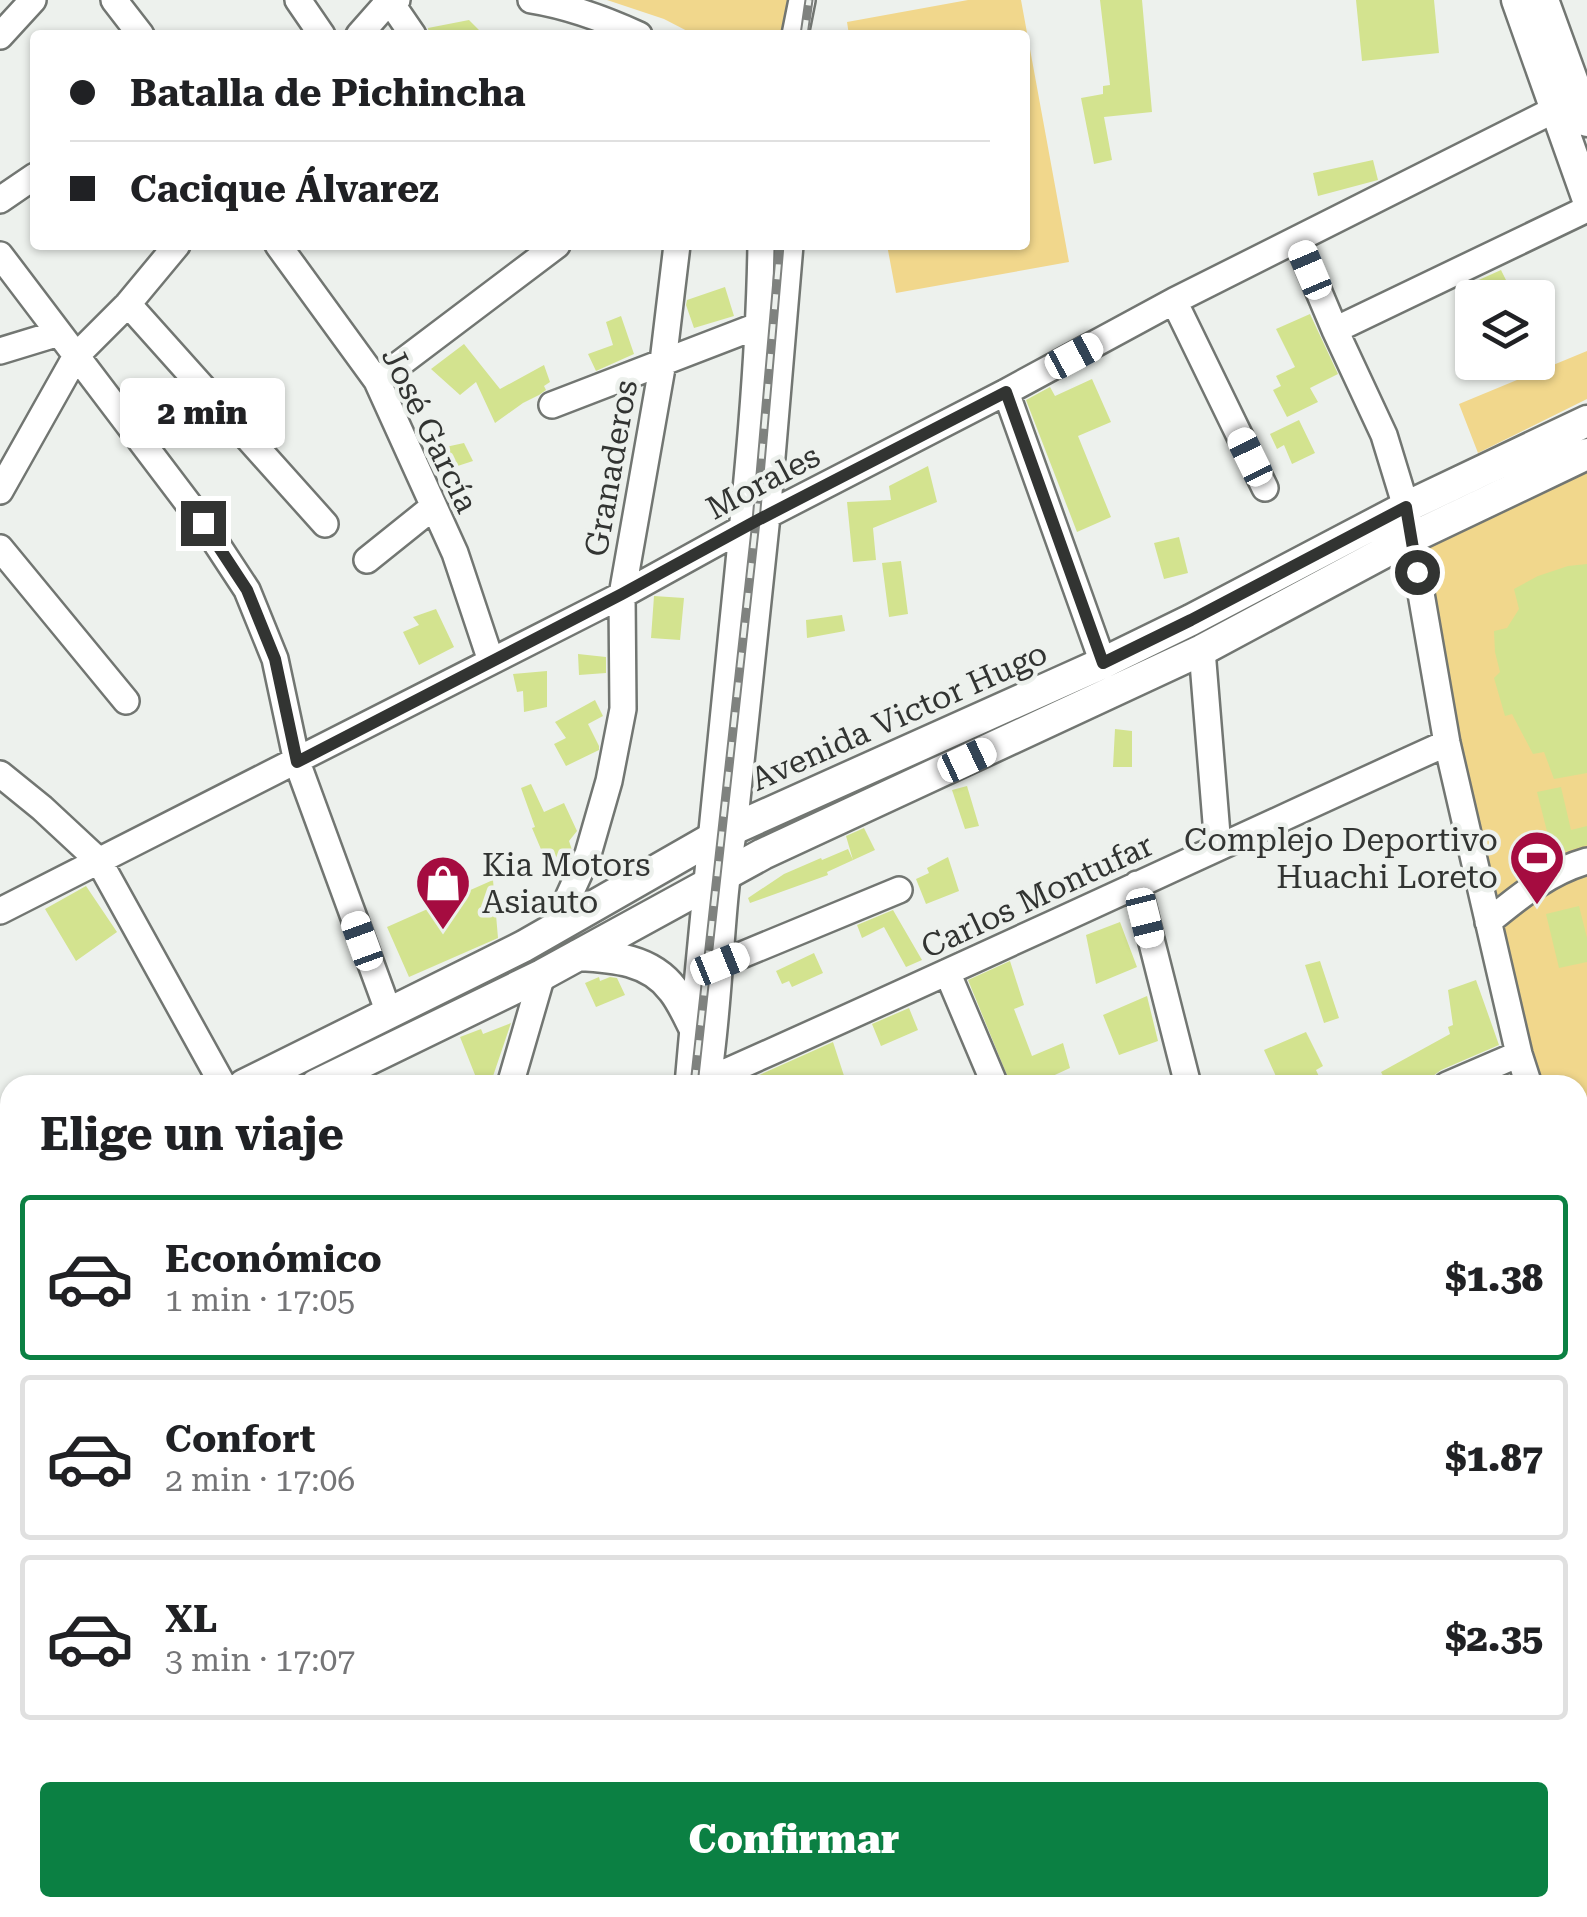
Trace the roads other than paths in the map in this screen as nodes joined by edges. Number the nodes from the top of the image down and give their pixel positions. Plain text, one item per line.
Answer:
1 (33, 0) edge
2 (114, 0) edge
3 (298, 0) edge
4 (391, 0) edge
5 (530, 0) edge
6 (802, 0) edge
7 (1517, 0) edge
8 (1544, 0) edge
9 (137, 30) edge
10 (319, 30) edge
11 (364, 30) edge
12 (411, 30) edge
13 (619, 30) edge
14 (796, 30) edge
15 (0, 36) edge
16 (1556, 109) junction
17 (1587, 121) edge
18 (30, 179) edge
19 (1587, 197) edge
20 (0, 200) edge
21 (1587, 209) edge
22 (1297, 240) junction
23 (173, 250) edge
24 (282, 250) edge
25 (551, 250) edge
26 (676, 250) edge
27 (761, 250) edge
28 (790, 250) edge
29 (0, 254) edge
30 (1174, 301) junction
31 (128, 304) junction
32 (760, 325) junction
33 (1335, 330) junction
34 (59, 333) junction
35 (0, 351) edge
36 (76, 356) junction
37 (663, 362) junction
38 (377, 381) junction
39 (1006, 392) junction
40 (552, 405) dead end
41 (1587, 421) edge
42 (1587, 454) edge
43 (1265, 488) dead end
44 (0, 492) edge
45 (433, 507) junction
46 (1406, 507) junction
47 (767, 516) junction
48 (325, 524) dead end
49 (742, 529) junction
50 (1411, 538) junction
51 (0, 548) edge
52 (366, 560) dead end
53 (622, 594) junction
54 (1202, 650) junction
55 (491, 660) junction
56 (1103, 663) junction
57 (126, 701) dead end
58 (1447, 743) junction
59 (297, 762) junction
60 (0, 774) edge
61 (723, 834) junction
62 (1218, 846) junction
63 (99, 861) junction
64 (1587, 861) edge
65 (715, 880) junction
66 (1137, 884) junction
67 (899, 890) dead end
68 (0, 912) edge
69 (1488, 922) junction
70 (553, 931) junction
71 (578, 956) junction
72 (720, 964) junction
73 (948, 974) junction
74 (542, 975) junction
75 (389, 1013) junction
76 (694, 1024) junction
77 (1519, 1054) junction
78 (217, 1075) edge
79 (264, 1075) edge
80 (337, 1075) edge
81 (513, 1075) edge
82 (700, 1075) edge
83 (702, 1075) edge
84 (719, 1075) edge
85 (991, 1075) edge
86 (1185, 1075) edge
87 (1470, 1075) edge
88 (1526, 1075) edge

1 - 15 street
2 - 9 street
3 - 10 street
4 - 11 street
4 - 12 street
5 - 13 street
6 - 14 street
7 - 16 main road
8 - 17 main road
16 - 19 main road
16 - 22 street, Morales
18 - 20 street
21 - 33 street
22 - 30 street, Morales
22 - 33 street
23 - 31 street
24 - 38 street, José García
25 - 38 street
26 - 37 street, Granaderos
27 - 32 street
28 - 47 street
29 - 34 street
30 - 39 street, Morales
30 - 43 street
31 - 36 street
31 - 48 street
32 - 37 street
32 - 49 street
33 - 46 street
34 - 35 street
34 - 36 street
36 - 44 street
36 - 59 street
37 - 40 street
37 - 53 street, Granaderos
38 - 45 street, José García
39 - 47 street, Morales
39 - 56 street
41 - 46 main road, Avenida Victor Hugo
42 - 50 main road, Avenida Victor Hugo
45 - 52 street
45 - 55 street, José García
46 - 50 street
46 - 56 main road, Avenida Victor Hugo
47 - 49 street, Morales
47 - 61 street
49 - 53 street, Morales
49 - 61 street
50 - 54 main road, Avenida Victor Hugo
50 - 58 street
51 - 57 street
53 - 55 street, Morales
53 - 70 street, Granaderos
54 - 62 street
54 - 65 main road, Avenida Victor Hugo
55 - 59 street, Morales
56 - 61 main road, Avenida Victor Hugo
58 - 62 street, Carlos Montufar
58 - 69 street
59 - 63 street, Morales
59 - 75 street
60 - 63 street
61 - 65 street
61 - 70 main road, Avenida Victor Hugo
62 - 66 street, Carlos Montufar
63 - 68 street, Morales
63 - 78 street
64 - 69 street
65 - 71 main road, Avenida Victor Hugo
65 - 72 street
65 - 76 street
66 - 73 street, Carlos Montufar
66 - 86 street
67 - 72 street
69 - 77 street
70 - 75 main road, Avenida Victor Hugo
71 - 74 main road, Avenida Victor Hugo
71 - 76 main road
72 - 83 street
73 - 84 street, Carlos Montufar
73 - 85 street
74 - 80 main road, Avenida Victor Hugo
74 - 81 street
75 - 79 main road, Avenida Victor Hugo
76 - 82 street
77 - 87 street
77 - 88 street

